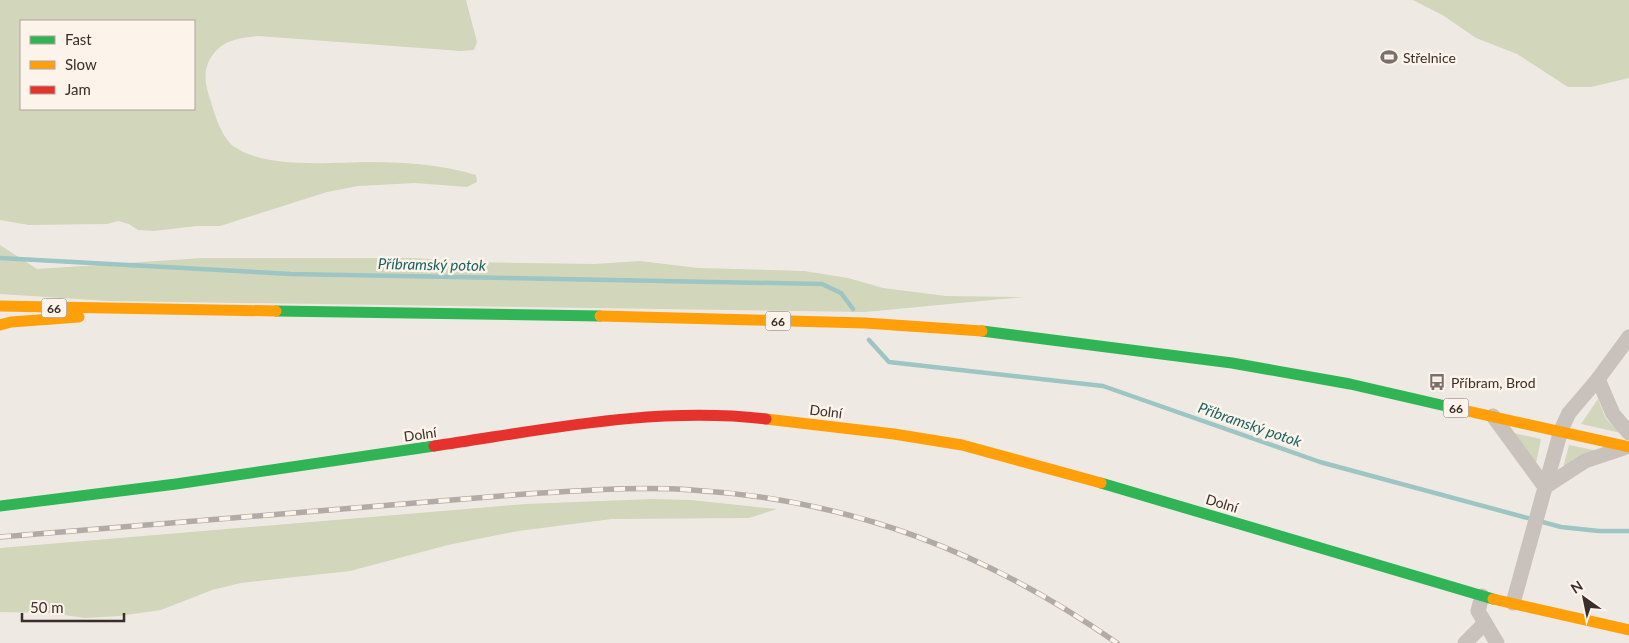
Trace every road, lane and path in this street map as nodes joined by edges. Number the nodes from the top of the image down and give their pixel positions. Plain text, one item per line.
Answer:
1 (0, 306) edge
2 (109, 309) junction
3 (0, 325) edge
4 (1629, 337) edge
5 (1598, 379) junction
6 (1493, 416) junction
7 (1561, 430) junction
8 (1629, 442) edge
9 (1545, 486) junction
10 (0, 506) edge
11 (1482, 596) junction
12 (1513, 603) junction
13 (1485, 623) junction
14 (1629, 630) edge
15 (1465, 643) edge
16 (1497, 643) edge

1 - 2 street, 66
2 - 3 street
2 - 6 street, 66
4 - 5 street
5 - 7 street
5 - 8 street
6 - 7 street, 66
6 - 9 street
7 - 8 street, 66
7 - 9 street
8 - 9 street
9 - 12 street
10 - 11 street, Dolní
11 - 12 street, Dolní
11 - 13 street
12 - 14 street, Dolní
13 - 15 street
13 - 16 street

